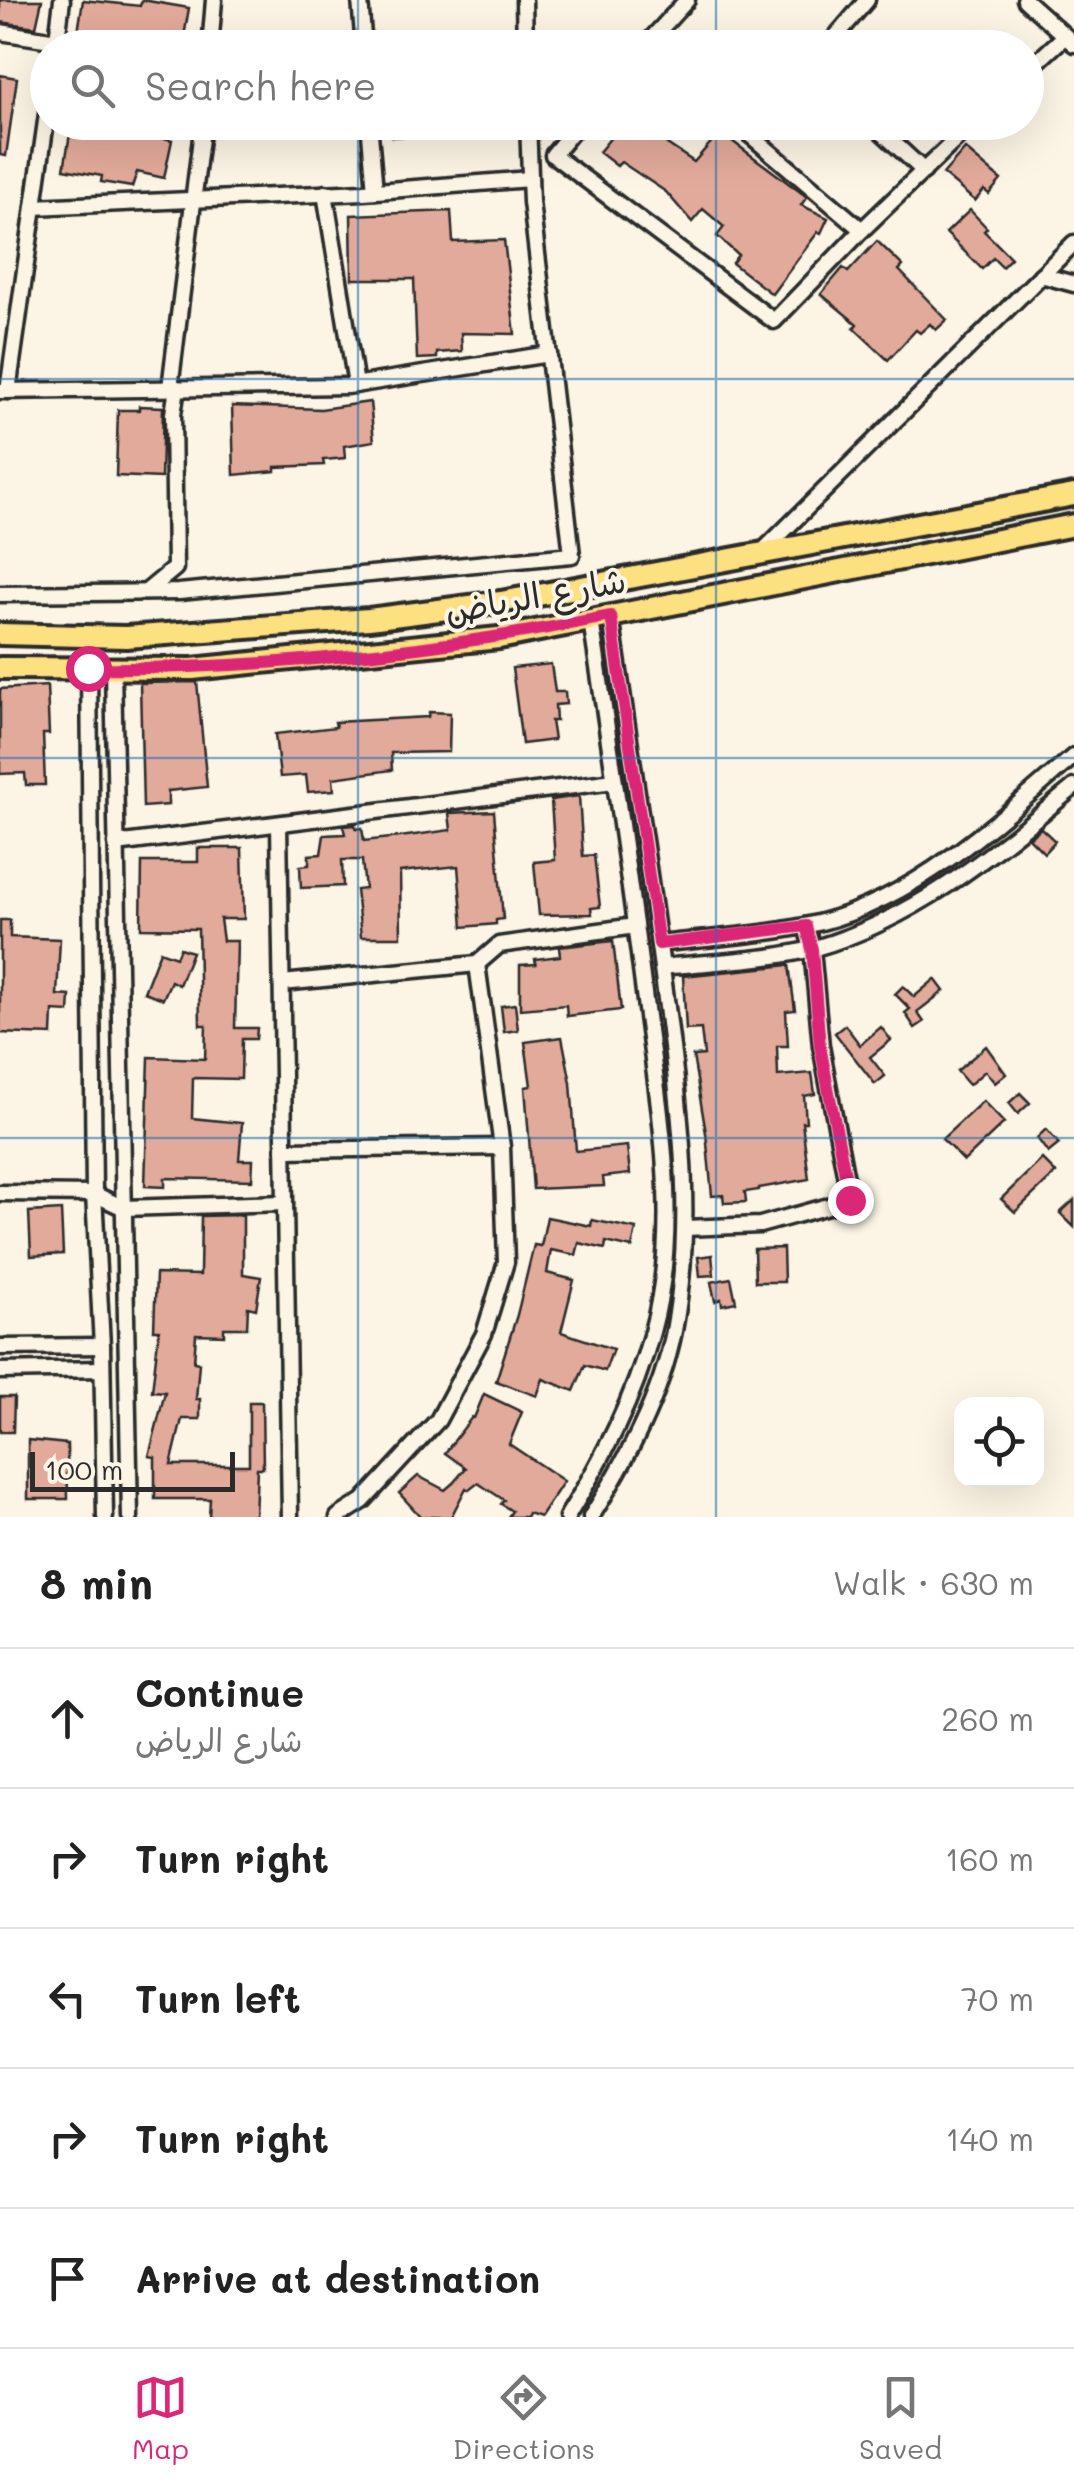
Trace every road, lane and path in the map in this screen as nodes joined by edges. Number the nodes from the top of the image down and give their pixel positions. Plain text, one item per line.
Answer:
1 (62, 0) edge
2 (214, 0) edge
3 (360, 0) edge
4 (524, 0) edge
5 (687, 0) edge
6 (867, 0) edge
7 (1025, 0) edge
8 (58, 30) edge
9 (212, 30) edge
10 (362, 30) edge
11 (525, 30) edge
12 (659, 30) edge
13 (841, 30) edge
14 (0, 32) edge
15 (30, 38) edge
16 (1069, 40) edge
17 (1044, 59) edge
18 (43, 140) edge
19 (201, 140) edge
20 (371, 140) edge
21 (529, 140) edge
22 (566, 140) edge
23 (756, 140) edge
24 (890, 140) edge
25 (956, 140) edge
26 (924, 171) junction
27 (530, 179) junction
28 (375, 191) junction
29 (325, 194) junction
30 (196, 200) junction
31 (34, 207) junction
32 (862, 230) junction
33 (1074, 243) edge
34 (1041, 276) junction
35 (1074, 284) edge
36 (549, 354) junction
37 (356, 385) junction
38 (174, 388) junction
39 (4, 390) edge
40 (1074, 495) edge
41 (1074, 525) edge
42 (760, 554) junction
43 (146, 592) junction
44 (0, 594) edge
45 (601, 618) junction
46 (0, 634) edge
47 (0, 668) edge
48 (88, 668) junction
49 (113, 668) junction
50 (1074, 756) edge
51 (614, 781) junction
52 (1074, 786) edge
53 (279, 824) junction
54 (116, 844) junction
55 (635, 926) junction
56 (806, 926) junction
57 (659, 944) junction
58 (812, 949) junction
59 (477, 964) junction
60 (662, 968) junction
61 (282, 983) junction
62 (502, 1147) junction
63 (284, 1150) junction
64 (0, 1193) edge
65 (94, 1194) junction
66 (285, 1203) junction
67 (124, 1208) junction
68 (686, 1228) junction
69 (102, 1346) junction
70 (0, 1348) edge
71 (102, 1369) junction
72 (0, 1371) edge
73 (105, 1517) edge
74 (130, 1517) edge
75 (290, 1517) edge
76 (338, 1517) edge
77 (567, 1517) edge
78 (591, 1517) edge

1 - 8 street
2 - 9 street
3 - 10 street
4 - 11 street
5 - 12 street
6 - 13 street
7 - 16 street
14 - 15 street
16 - 17 street
18 - 31 street
19 - 30 street
20 - 28 street
21 - 27 street
22 - 32 street
23 - 32 street
24 - 26 street
25 - 26 street
26 - 32 street
27 - 28 street
27 - 36 street
28 - 29 street
29 - 30 street
29 - 37 street
30 - 31 street
30 - 38 street
31 - 39 street
33 - 34 street
34 - 35 street
34 - 42 street
36 - 37 street
36 - 43 street
37 - 38 street
38 - 39 street
38 - 43 street
40 - 42 main road, شارع الرياض
41 - 45 main road, شارع الرياض
42 - 46 main road, شارع الرياض
43 - 44 street
45 - 49 main road, شارع الرياض
45 - 51 street
45 - 57 street
47 - 48 main road, شارع الرياض
48 - 49 main road, شارع الرياض
48 - 65 street
49 - 54 street
50 - 56 street
51 - 53 street
51 - 55 street
52 - 58 street
53 - 54 street
53 - 61 street
54 - 67 street
55 - 59 street
55 - 77 street
56 - 57 street
56 - 58 street
57 - 60 street
58 - 60 street
58 - 68 street
59 - 61 street
59 - 62 street
60 - 68 street
61 - 63 street
62 - 63 street
62 - 76 street
63 - 66 street
64 - 65 street
65 - 67 street
65 - 69 street
66 - 67 street
66 - 75 street
67 - 74 street
68 - 78 street
69 - 70 street
69 - 71 street
71 - 72 street
71 - 73 street

